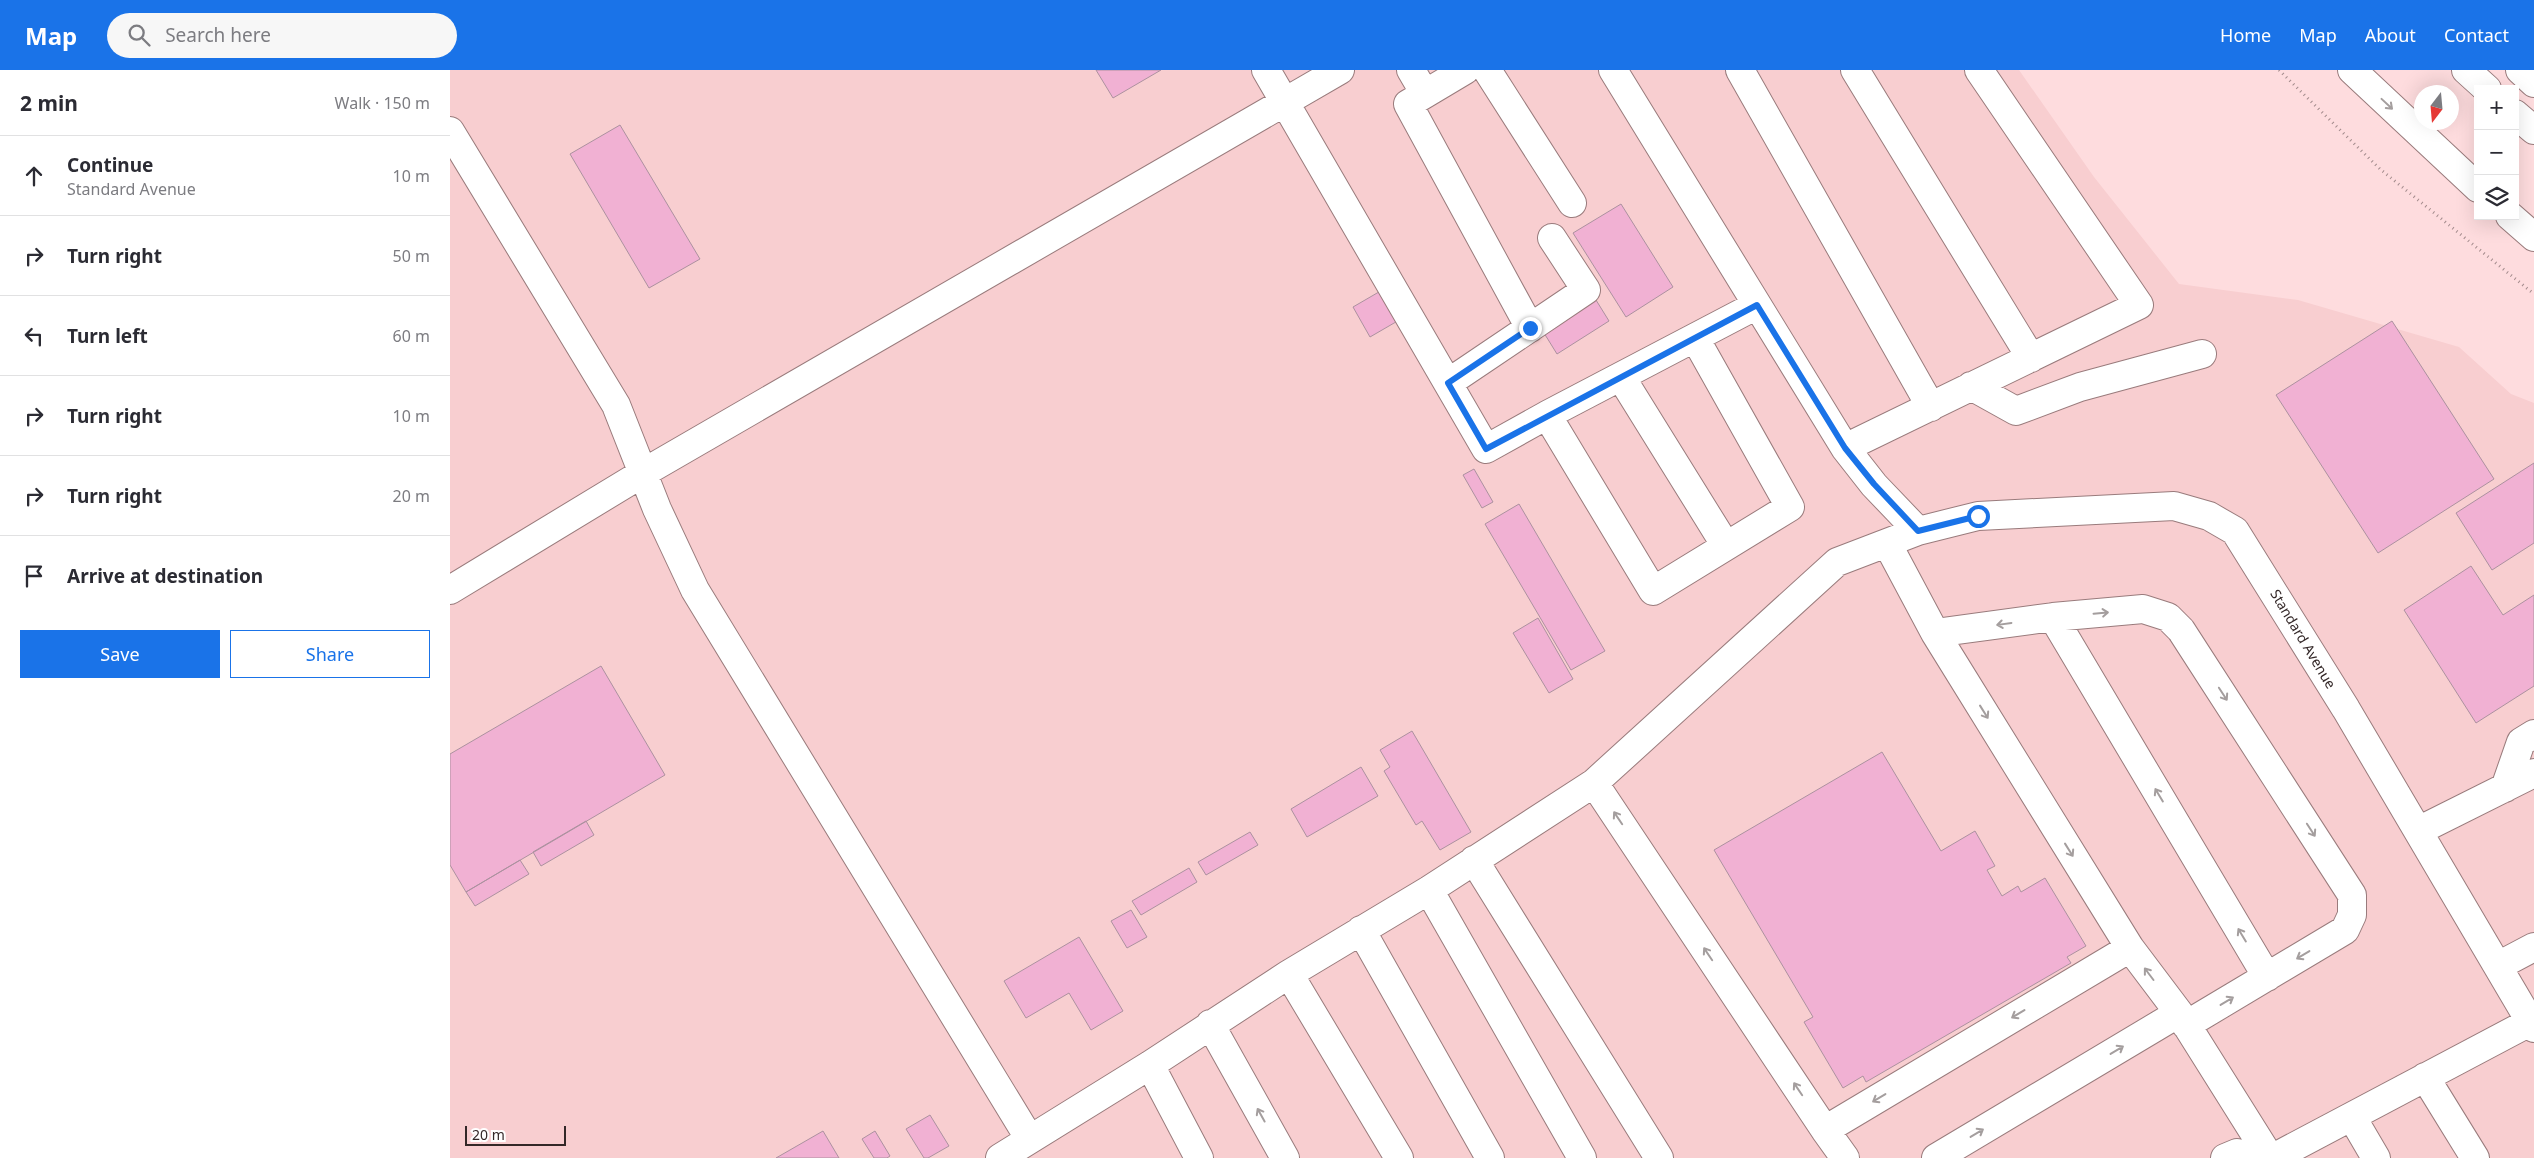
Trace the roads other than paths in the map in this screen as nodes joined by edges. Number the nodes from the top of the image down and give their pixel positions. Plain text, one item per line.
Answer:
1 (1266, 70) edge
2 (1340, 70) edge
3 (1411, 70) edge
4 (1465, 70) edge
5 (1487, 70) edge
6 (1613, 70) edge
7 (1740, 70) edge
8 (1855, 70) edge
9 (1978, 70) edge
10 (2352, 70) edge
11 (2466, 70) edge
12 (2520, 70) edge
13 (2534, 83) edge
14 (2483, 85) edge
15 (1425, 94) junction
16 (1284, 101) junction
17 (2519, 117) edge
18 (2534, 130) edge
19 (450, 131) edge
20 (2474, 184) edge
21 (1572, 203) dead end
22 (2515, 220) edge
23 (2534, 237) edge
24 (1552, 238) dead end
25 (1757, 305) junction
26 (1530, 328) junction
27 (1695, 338) junction
28 (2202, 354) dead end
29 (2031, 358) junction
30 (1621, 377) junction
31 (1448, 383) junction
32 (1972, 386) junction
33 (1931, 407) junction
34 (1546, 415) junction
35 (1845, 448) junction
36 (643, 473) junction
37 (1918, 531) junction
38 (1887, 543) junction
39 (1726, 546) junction
40 (450, 590) edge
41 (2053, 618) junction
42 (1935, 633) junction
43 (2534, 734) edge
44 (2534, 773) edge
45 (1594, 782) junction
46 (2505, 788) junction
47 (2418, 831) junction
48 (1474, 860) junction
49 (1429, 890) junction
50 (1361, 930) junction
51 (2534, 947) edge
52 (2130, 948) junction
53 (2498, 966) junction
54 (1289, 974) junction
55 (2267, 977) junction
56 (2182, 1019) junction
57 (1210, 1024) junction
58 (2532, 1025) edge
59 (1150, 1066) junction
60 (2425, 1077) junction
61 (2352, 1116) junction
62 (1825, 1130) junction
63 (1029, 1138) junction
64 (1000, 1158) edge
65 (1199, 1158) edge
66 (1285, 1158) edge
67 (1399, 1158) edge
68 (1490, 1158) edge
69 (1582, 1158) edge
70 (1660, 1158) edge
71 (1845, 1158) edge
72 (1936, 1158) edge
73 (2224, 1158) edge
74 (2265, 1158) edge
75 (2272, 1158) edge
76 (2376, 1158) edge
77 (2475, 1158) edge

1 - 16 main road
2 - 16 main road
3 - 15 main road
4 - 15 main road
5 - 21 main road
6 - 25 main road
7 - 33 main road
8 - 29 main road
9 - 29 main road
10 -> 20 main road
11 - 14 main road
12 - 13 main road
15 - 26 main road
16 - 31 main road
16 - 36 main road
17 - 18 main road
19 - 36 main road
22 - 23 main road
24 - 26 main road
25 - 27 main road
25 - 35 main road
26 - 31 main road
27 - 30 main road
27 - 39 main road
28 - 32 main road
29 - 32 main road
30 - 34 main road
30 - 39 main road
31 - 34 main road
32 - 33 main road
33 - 35 main road
34 - 39 main road
35 - 37 main road
36 - 40 main road
36 - 63 main road
37 - 38 main road, Standard Avenue
37 - 47 main road, Standard Avenue
38 - 42 main road
38 - 45 main road, Standard Avenue
41 -> 42 main road
55 -> 41 main road
41 -> 55 main road
42 -> 52 main road
43 - 46 main road
44 - 46 main road
45 - 48 main road, Standard Avenue
62 -> 45 main road
46 - 47 main road
47 - 53 main road, Standard Avenue
48 - 49 main road, Standard Avenue
48 - 70 main road
49 - 50 main road, Standard Avenue
49 - 69 main road
50 - 54 main road, Standard Avenue
50 - 68 main road
51 - 53 main road
56 -> 52 main road
52 -> 62 main road
53 - 58 main road, Standard Avenue
54 - 57 main road, Standard Avenue
54 - 67 main road
56 -> 55 main road
72 -> 56 main road
56 - 75 main road
57 - 59 main road, Standard Avenue
66 -> 57 main road
58 - 60 main road
59 - 63 main road, Standard Avenue
59 - 65 main road
60 - 61 main road
60 - 77 main road
61 - 75 main road
61 - 76 main road
62 - 71 main road
63 - 64 main road, Standard Avenue
73 - 74 main road

